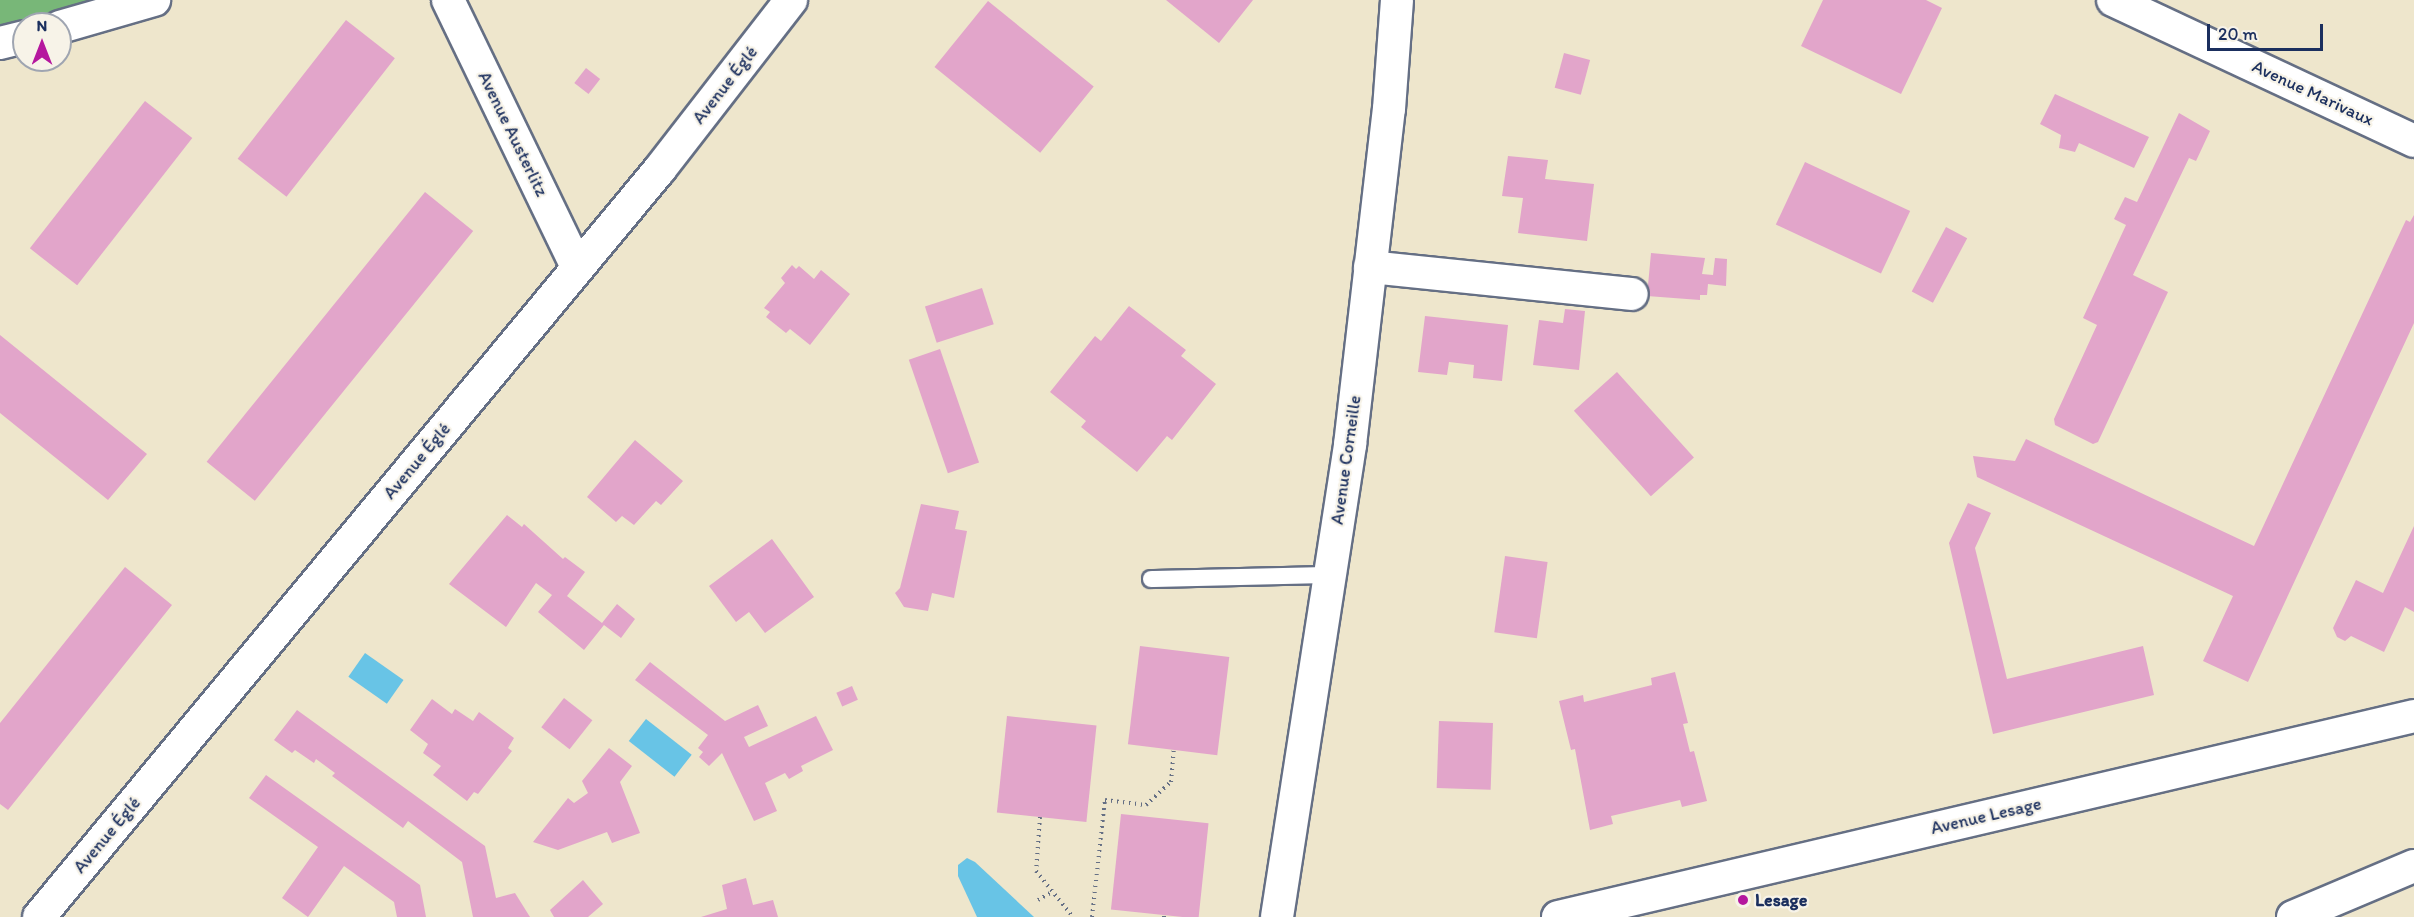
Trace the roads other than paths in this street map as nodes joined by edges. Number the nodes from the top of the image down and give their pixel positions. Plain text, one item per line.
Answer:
1 (154, 0) edge
2 (448, 0) edge
3 (791, 0) edge
4 (1397, 0) edge
5 (2113, 0) edge
6 (72, 24) edge
7 (2414, 141) edge
8 (577, 267) junction
9 (1370, 267) junction
10 (1632, 294) dead end
11 (1329, 575) junction
12 (1151, 579) dead end
13 (2414, 716) edge
14 (2414, 866) edge
15 (39, 917) edge
16 (1277, 917) edge
17 (1558, 917) edge
18 (2293, 917) edge

1 - 6 street
2 - 8 street, Avenue Austerlitz
3 - 8 street, Avenue Églé
4 - 9 street, Avenue Corneille
5 - 7 street, Avenue Marivaux
8 - 15 street, Avenue Églé
9 - 10 street
9 - 11 street, Avenue Corneille
11 - 12 lane
11 - 16 street, Avenue Corneille
13 - 17 street, Avenue Lesage
14 - 18 street

